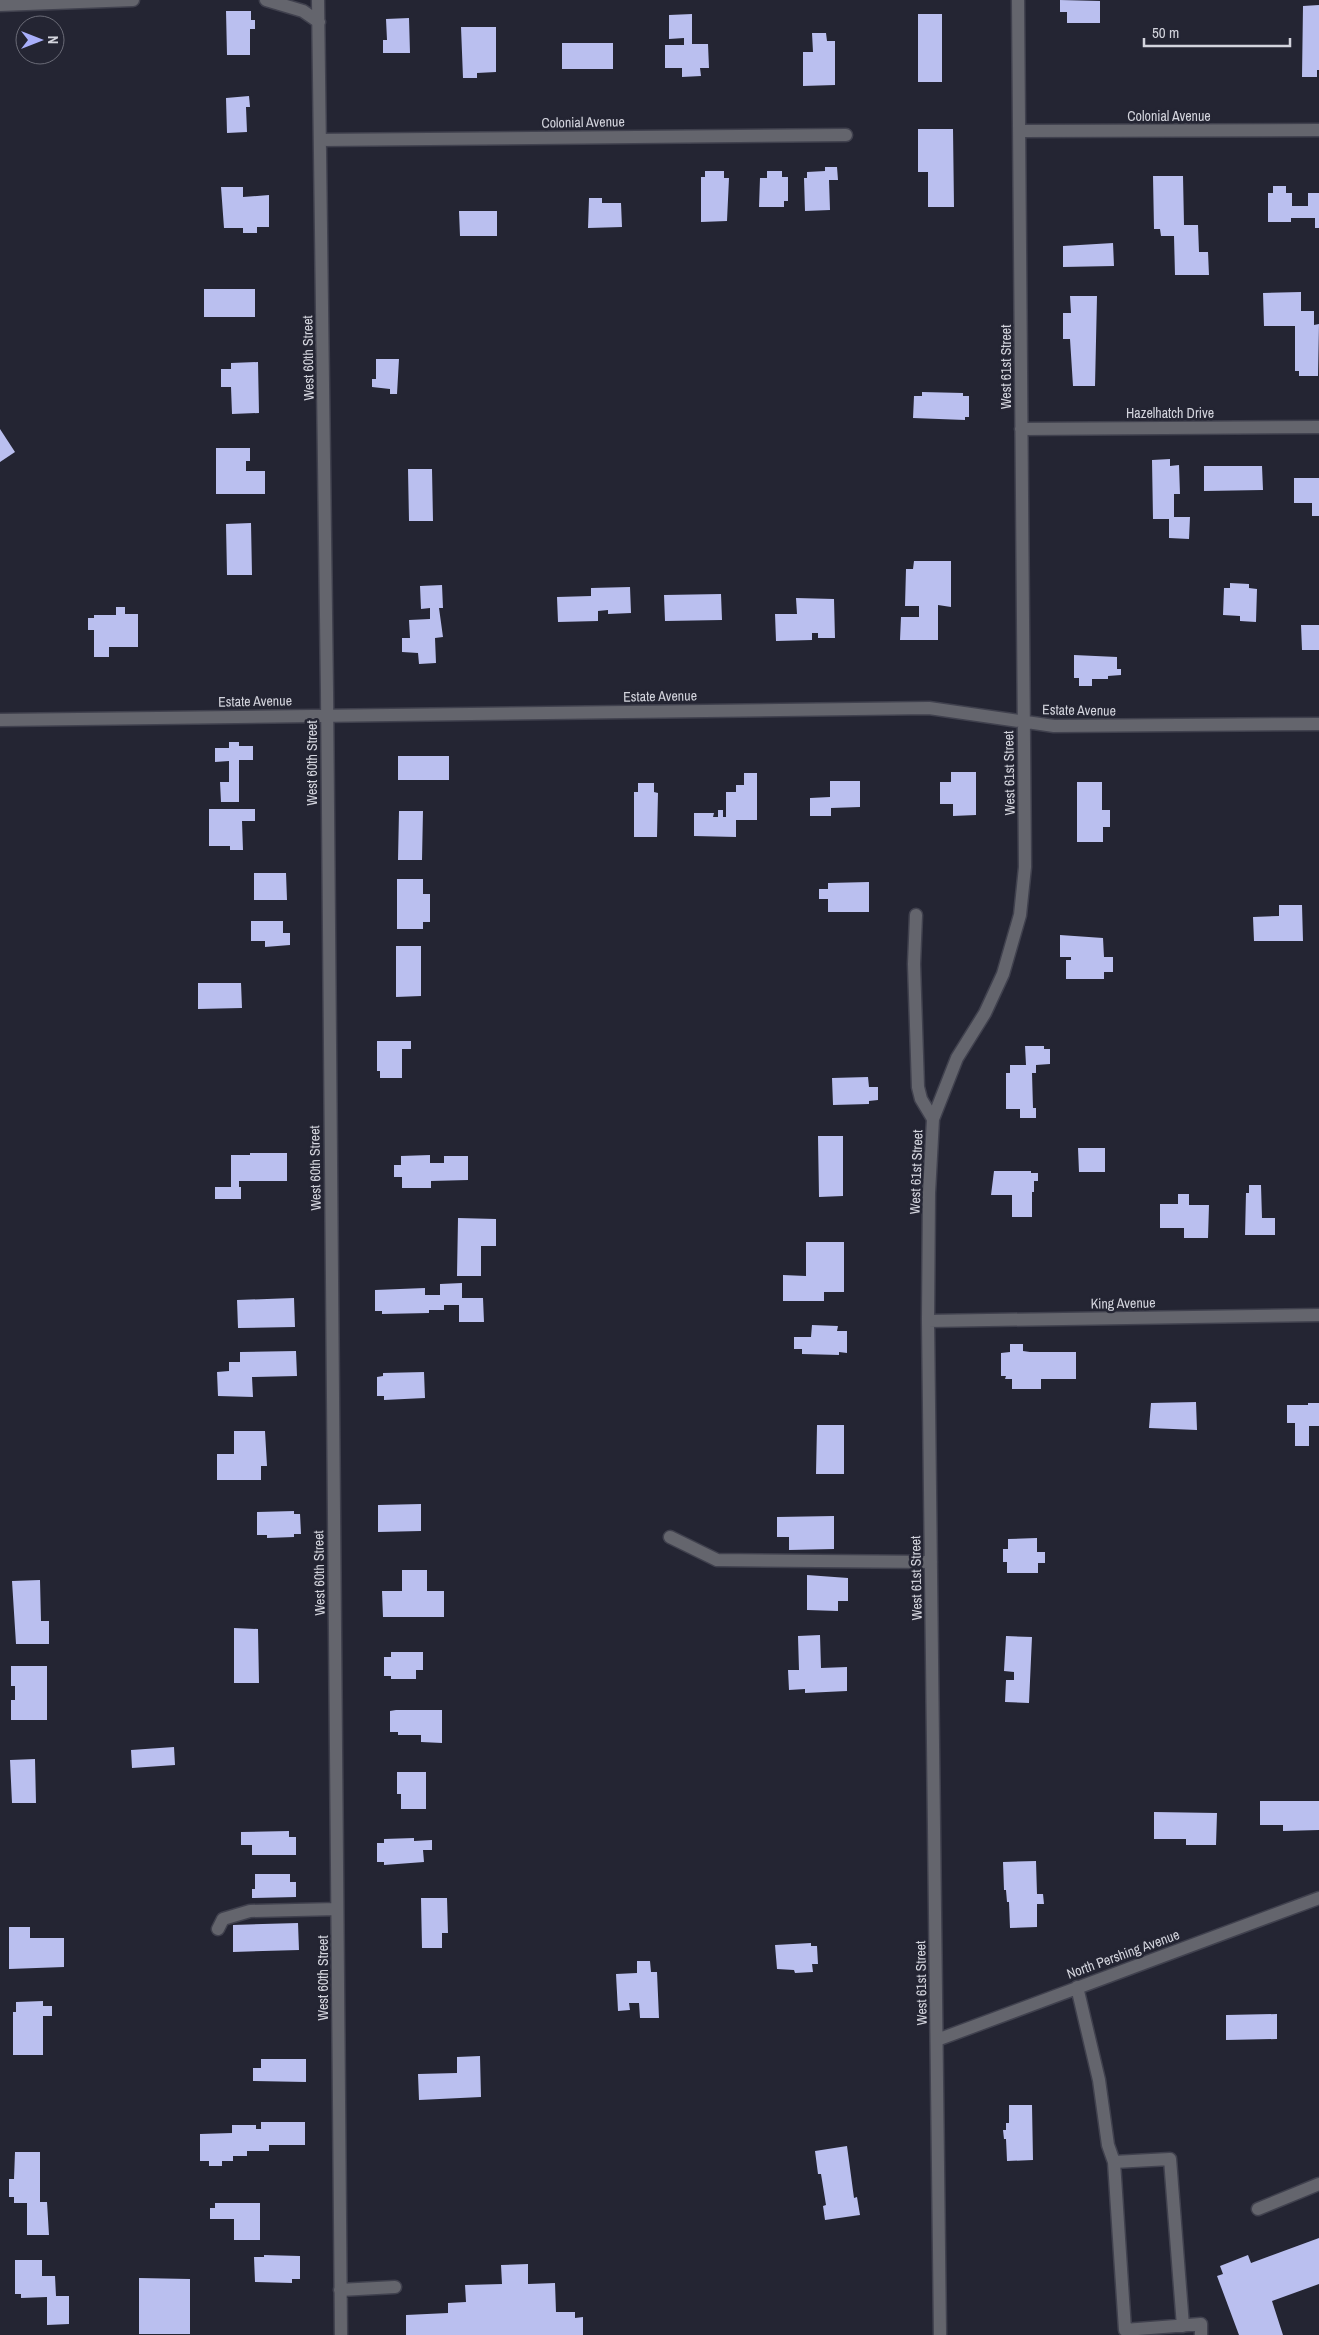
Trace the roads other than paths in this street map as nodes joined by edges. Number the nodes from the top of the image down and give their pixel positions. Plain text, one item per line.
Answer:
1 (132, 0) edge
2 (266, 0) edge
3 (318, 0) edge
4 (1018, 0) edge
5 (0, 5) edge
6 (319, 22) junction
7 (1319, 130) edge
8 (1020, 131) junction
9 (846, 135) dead end
10 (320, 140) junction
11 (1319, 427) edge
12 (1021, 429) junction
13 (327, 715) junction
14 (0, 720) edge
15 (1023, 721) junction
16 (1319, 724) edge
17 (916, 914) dead end
18 (933, 1119) junction
19 (1319, 1315) edge
20 (928, 1320) junction
21 (670, 1538) dead end
22 (931, 1562) junction
23 (1319, 1898) edge
24 (337, 1909) junction
25 (218, 1929) dead end
26 (1077, 1987) junction
27 (937, 2040) junction
28 (1114, 2162) junction
29 (1319, 2184) edge
30 (1258, 2209) dead end
31 (395, 2287) dead end
32 (340, 2290) junction
33 (1183, 2326) junction
34 (341, 2335) edge
35 (940, 2335) edge
36 (1201, 2335) edge

1 - 5 street
2 - 6 street
3 - 6 street, West 60th Street
4 - 8 street, West 61st Street
6 - 10 street, West 60th Street
7 - 8 street, Colonial Avenue
8 - 12 street, West 61st Street
9 - 10 street, Colonial Avenue
10 - 13 street, West 60th Street
11 - 12 street, Hazelhatch Drive
12 - 15 street, West 61st Street
13 - 14 street, Estate Avenue
13 - 15 street, Estate Avenue
13 - 24 street, West 60th Street
15 - 16 street, Estate Avenue
15 - 18 street, West 61st Street
17 - 18 street
18 - 20 street, West 61st Street
19 - 20 street, King Avenue
20 - 22 street, West 61st Street
21 - 22 street
22 - 27 street, West 61st Street
23 - 26 street, North Pershing Avenue
24 - 25 street
24 - 32 street, West 60th Street
26 - 27 street, North Pershing Avenue
26 - 28 street
27 - 35 street, West 61st Street
28 - 33 street
28 - 33 street
29 - 30 street
31 - 32 street
32 - 34 street, West 60th Street
33 - 36 street

